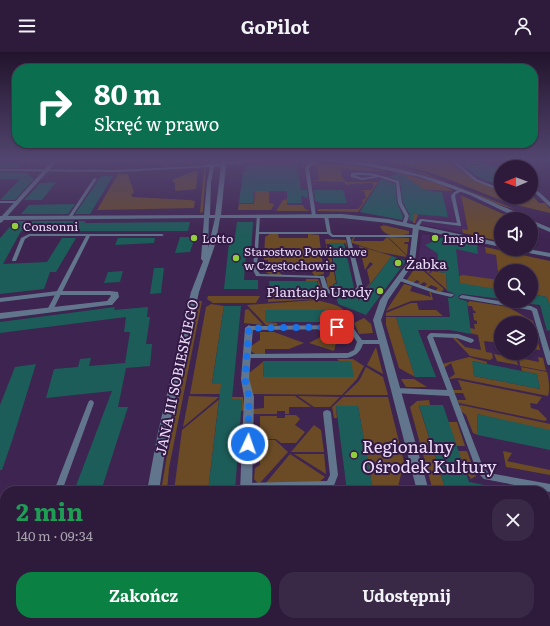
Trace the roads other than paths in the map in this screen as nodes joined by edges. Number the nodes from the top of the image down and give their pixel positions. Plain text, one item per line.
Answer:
1 (31, 187) edge
2 (90, 187) edge
3 (210, 187) edge
4 (221, 187) edge
5 (310, 187) edge
6 (399, 187) edge
7 (452, 187) edge
8 (462, 190) junction
9 (538, 193) edge
10 (0, 202) edge
11 (17, 202) junction
12 (550, 205) edge
13 (510, 212) edge
14 (208, 216) junction
15 (218, 216) junction
16 (258, 216) junction
17 (314, 216) junction
18 (326, 216) junction
19 (70, 217) junction
20 (1, 219) edge
21 (404, 224) junction
22 (538, 225) edge
23 (550, 230) edge
24 (416, 232) junction
25 (257, 233) junction
26 (329, 233) junction
27 (162, 235) dead end
28 (88, 236) junction
29 (348, 236) junction
30 (494, 244) edge
31 (538, 253) edge
32 (550, 255) edge
33 (14, 260) dead end
34 (204, 264) junction
35 (399, 279) junction
36 (58, 293) junction
37 (451, 295) dead end
38 (462, 296) dead end
39 (0, 300) edge
40 (50, 310) junction
41 (0, 316) edge
42 (249, 328) joint
43 (471, 341) dead end
44 (360, 342) junction
45 (382, 342) junction
46 (246, 356) junction
47 (550, 363) edge
48 (396, 391) junction
49 (451, 393) junction
50 (92, 403) dead end
51 (327, 413) dead end
52 (60, 486) edge
53 (154, 486) edge
54 (246, 486) edge
55 (309, 486) edge
56 (422, 486) edge
57 (540, 486) edge

1 - 11 street
2 - 19 lane
3 - 14 street, JANA III SOBIESKIEGO
4 - 15 street, JANA III SOBIESKIEGO
5 - 17 lane
6 - 21 lane
7 - 8 street
8 - 13 street
8 - 24 lane
9 - 12 street
10 - 11 lane
11 - 20 street
14 - 15 street
14 - 19 street
14 - 34 street, JANA III SOBIESKIEGO
15 - 16 street
15 - 34 street, JANA III SOBIESKIEGO
16 - 17 street
16 - 25 lane
17 - 18 street
18 - 21 street
18 - 26 lane
19 - 20 street
21 - 24 street
22 - 23 street
24 - 29 lane
24 - 30 street
24 - 35 street
25 - 26 lane
25 - 29 lane
26 - 29 lane
27 - 28 lane
28 - 33 lane
28 - 36 lane
31 - 32 street
34 - 53 street, JANA III SOBIESKIEGO
35 - 37 lane
35 - 45 street
36 - 39 street
36 - 40 lane
36 - 40 street
38 - 47 lane
40 - 41 street
42 - 44 lane
42 - 46 street
43 - 49 lane
44 - 45 lane
44 - 46 lane
45 - 48 street
46 - 54 street
48 - 49 lane
48 - 56 street
49 - 57 lane
50 - 52 lane
51 - 55 lane

